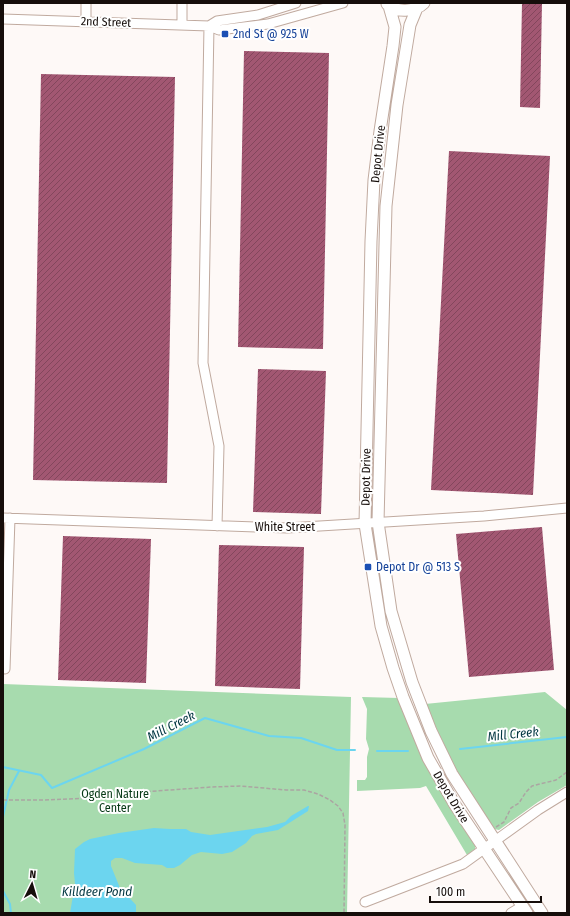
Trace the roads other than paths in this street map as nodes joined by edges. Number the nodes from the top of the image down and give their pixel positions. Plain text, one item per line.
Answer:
1 (86, 3) edge
2 (182, 3) edge
3 (296, 3) edge
4 (342, 3) edge
5 (387, 5) edge
6 (420, 6) edge
7 (3, 19) edge
8 (86, 21) junction
9 (182, 25) junction
10 (209, 26) junction
11 (567, 508) edge
12 (7, 518) edge
13 (378, 522) junction
14 (365, 524) junction
15 (217, 526) junction
16 (5, 669) dead end
17 (567, 792) edge
18 (495, 840) junction
19 (483, 849) junction
20 (365, 902) dead end
21 (525, 910) edge
22 (511, 913) edge
23 (542, 913) edge

1 - 8 street
2 - 9 street
3 - 10 street, 2nd Street
4 - 10 street, 2nd Street
5 - 6 main road
5 - 14 main road, Depot Drive
6 - 13 main road, Depot Drive
7 - 8 street, 2nd Street
8 - 9 street, 2nd Street
9 - 10 street, 2nd Street
10 - 15 street
11 - 13 street, White Street
12 - 15 street, White Street
12 - 16 street
13 - 14 street, White Street
13 - 18 main road, Depot Drive
14 - 15 street, White Street
14 - 19 main road, Depot Drive
17 - 18 street
18 - 19 street
18 - 23 main road, Depot Drive
19 - 20 street
19 - 21 main road, Depot Drive
21 - 22 street

